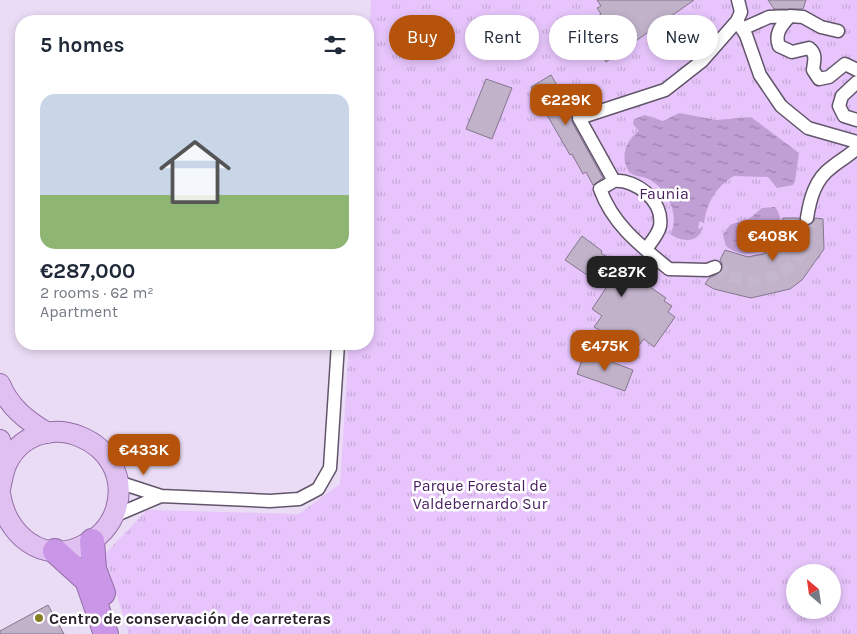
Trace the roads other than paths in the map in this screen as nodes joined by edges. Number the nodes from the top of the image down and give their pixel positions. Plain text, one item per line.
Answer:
1 (738, 0) edge
2 (790, 16) junction
3 (740, 25) junction
4 (838, 31) dead end
5 (857, 70) edge
6 (857, 82) edge
7 (857, 120) edge
8 (857, 142) edge
9 (857, 148) edge
10 (614, 181) junction
11 (808, 218) tunnel mouth
12 (646, 249) junction
13 (715, 267) tunnel mouth
14 (338, 350) edge
15 (0, 384) edge
16 (48, 433) junction
17 (0, 440) edge
18 (7, 463) junction
19 (118, 482) junction
20 (0, 489) edge
21 (0, 493) edge
22 (161, 496) junction
23 (114, 516) junction
24 (0, 538) edge
25 (24, 540) junction
26 (92, 541) junction
27 (55, 551) junction
28 (106, 634) edge
29 (119, 634) edge

1 - 3 street
2 - 3 street
2 - 4 street
2 - 5 street
3 - 8 street
3 - 10 street
6 - 7 street
9 - 11 street
10 - 12 street
10 - 12 street
12 - 13 street
14 - 22 street
15 - 16 main road
16 - 18 main road
16 - 19 main road
17 - 18 main road
18 - 20 main road
19 - 22 street
19 - 23 main road
21 - 25 main road
22 - 23 street
23 - 26 main road
24 - 25 main road
25 - 27 main road
26 - 27 main road
26 - 29 highway
27 - 28 highway

